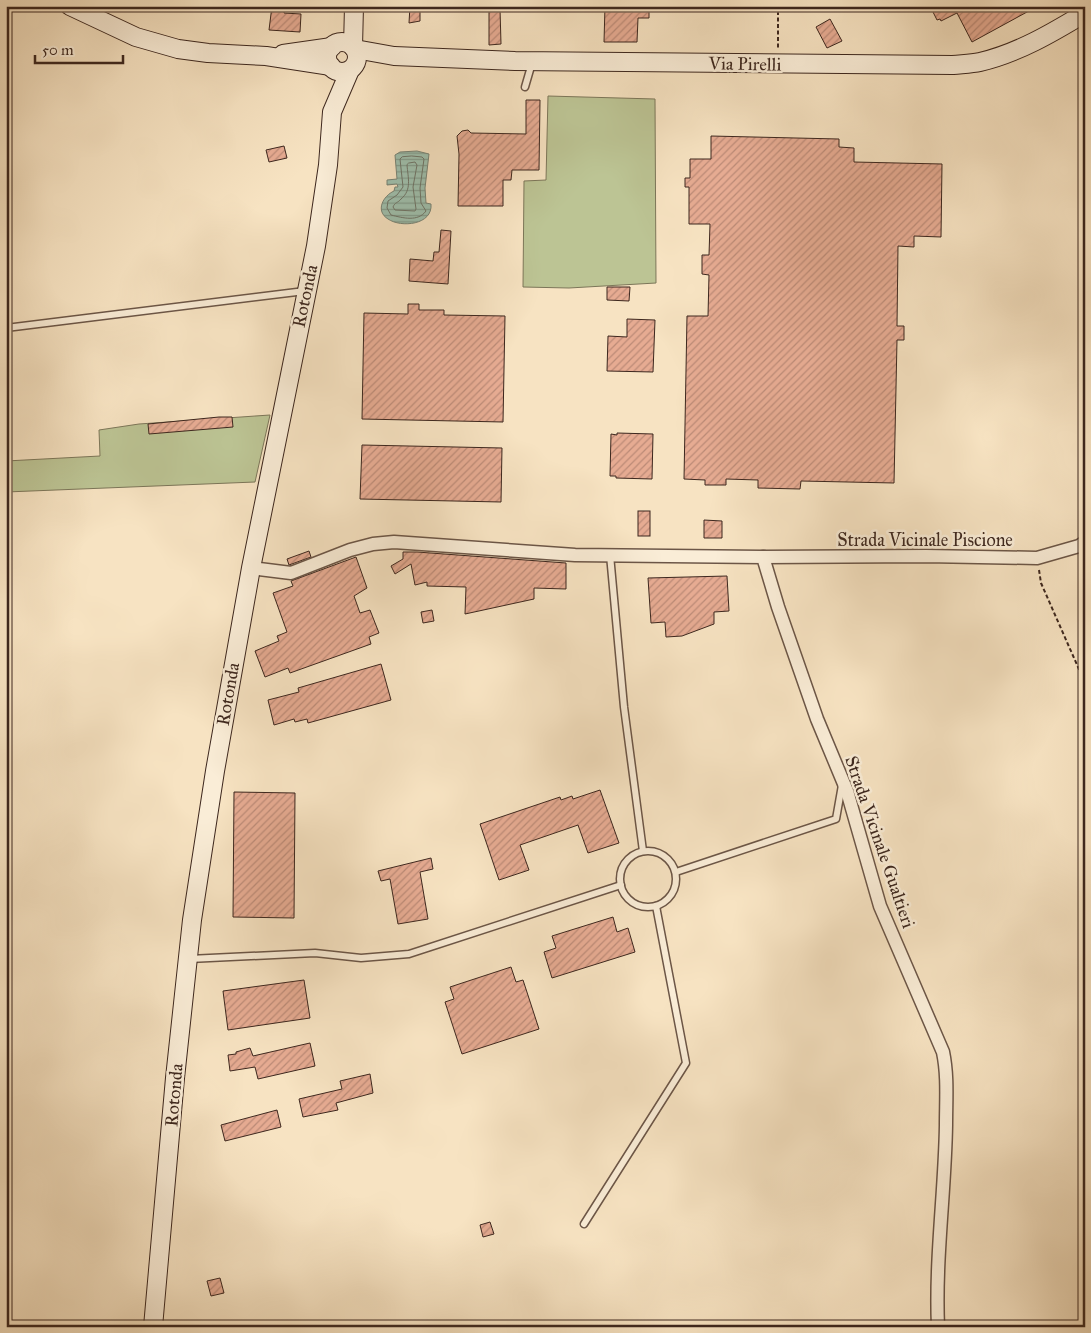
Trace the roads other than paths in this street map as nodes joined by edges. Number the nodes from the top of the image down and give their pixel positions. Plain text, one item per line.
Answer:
1 (70, 6) edge
2 (353, 6) edge
3 (1085, 13) edge
4 (344, 46) junction
5 (266, 56) junction
6 (394, 56) junction
7 (532, 62) junction
8 (331, 67) junction
9 (352, 69) junction
10 (525, 87) dead end
11 (332, 112) junction
12 (306, 291) junction
13 (6, 328) edge
14 (1085, 542) edge
15 (610, 555) junction
16 (763, 557) junction
17 (251, 568) junction
18 (842, 780) junction
19 (643, 851) junction
20 (676, 872) junction
21 (621, 885) junction
22 (656, 906) junction
23 (188, 959) junction
24 (584, 1224) dead end
25 (153, 1327) edge
26 (938, 1327) edge

1 - 5 main road
2 - 4 main road
3 - 7 main road, Via Pirelli
4 - 5 main road, Via Pirelli
4 - 6 main road, Via Pirelli
4 - 8 main road
4 - 9 main road
5 - 8 main road
6 - 7 main road, Via Pirelli
6 - 9 main road, Via Pirelli
7 - 10 lane
8 - 9 main road
8 - 11 main road
9 - 11 main road, Rotonda
11 - 12 main road, Rotonda
12 - 13 lane
12 - 17 main road, Rotonda
14 - 16 street, Strada Vicinale Piscione
15 - 16 street
15 - 17 street
15 - 19 lane
16 - 18 street, Strada Vicinale Gualtieri
17 - 23 main road, Rotonda
18 - 20 lane
18 - 26 street, Strada Vicinale Gualtieri
19 - 20 lane
19 - 21 lane
20 - 22 lane
21 - 22 lane
21 - 23 lane
22 - 24 lane
23 - 25 main road, Rotonda

